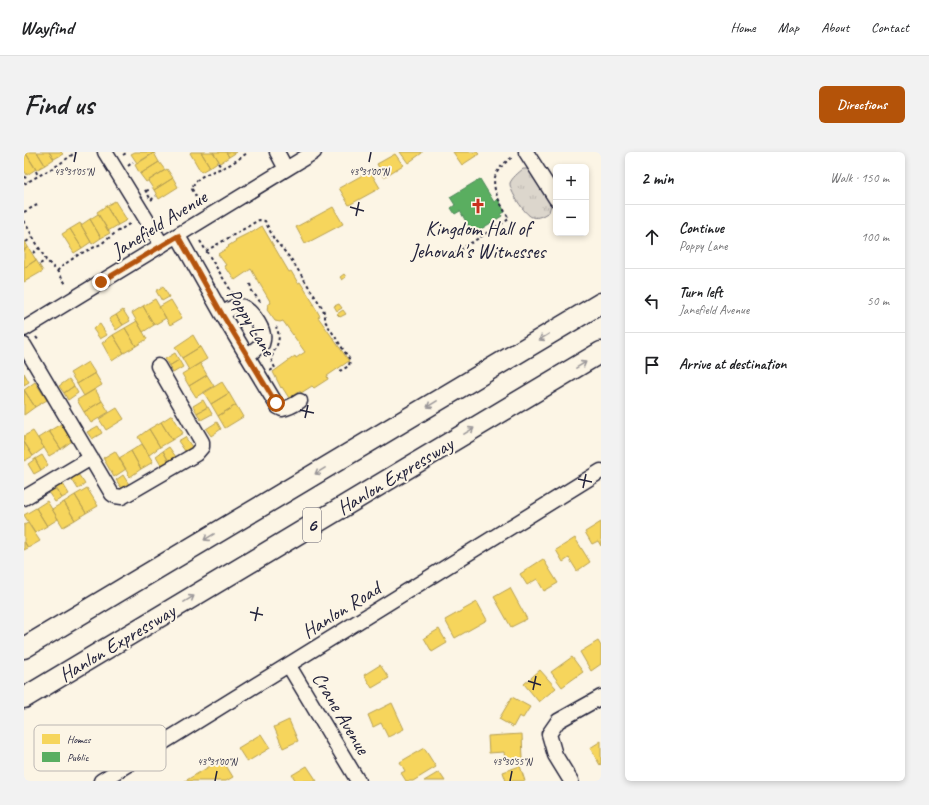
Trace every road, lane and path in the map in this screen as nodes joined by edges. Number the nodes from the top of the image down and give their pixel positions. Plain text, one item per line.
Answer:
1 (76, 152) edge
2 (105, 152) edge
3 (128, 152) edge
4 (248, 152) edge
5 (276, 152) edge
6 (314, 152) edge
7 (72, 153) edge
8 (520, 154) edge
9 (122, 155) dead end
10 (236, 155) dead end
11 (58, 159) dead end
12 (239, 159) junction
13 (133, 162) dead end
14 (224, 162) dead end
15 (61, 163) junction
16 (218, 163) dead end
17 (49, 164) dead end
18 (127, 166) dead end
19 (226, 166) junction
20 (44, 168) dead end
21 (286, 168) junction
22 (52, 169) junction
23 (208, 169) dead end
24 (222, 169) junction
25 (36, 171) dead end
26 (46, 172) junction
27 (210, 173) junction
28 (24, 176) edge
29 (38, 176) junction
30 (28, 182) junction
31 (24, 184) edge
32 (151, 189) dead end
33 (146, 192) dead end
34 (553, 195) edge
35 (156, 196) dead end
36 (151, 200) dead end
37 (199, 202) dead end
38 (37, 205) dead end
39 (24, 212) edge
40 (144, 215) junction
41 (24, 221) edge
42 (25, 226) edge
43 (178, 236) junction
44 (33, 237) junction
45 (26, 242) dead end
46 (162, 245) junction
47 (40, 248) junction
48 (84, 248) dead end
49 (86, 251) junction
50 (206, 251) dead end
51 (33, 253) dead end
52 (455, 253) dead end
53 (46, 260) junction
54 (40, 264) dead end
55 (57, 271) junction
56 (225, 271) dead end
57 (220, 274) dead end
58 (66, 284) dead end
59 (601, 303) edge
60 (222, 314) junction
61 (30, 332) edge
62 (39, 341) dead end
63 (24, 345) edge
64 (601, 352) edge
65 (247, 356) junction
66 (158, 366) dead end
67 (340, 371) dead end
68 (300, 401) dead end
69 (91, 458) junction
70 (601, 471) edge
71 (24, 498) edge
72 (24, 648) edge
73 (289, 666) junction
74 (24, 698) edge
75 (601, 698) edge
76 (166, 741) edge
77 (117, 771) edge
78 (101, 781) edge
79 (358, 781) edge
80 (571, 781) edge

1 - 7 path
2 - 40 street
3 - 9 path
4 - 12 path
5 - 21 street
6 - 21 street, Janefield Avenue
7 - 15 path
8 - 34 street
8 - 52 path
10 - 12 path
11 - 15 path
12 - 19 path
13 - 18 path
14 - 19 path
15 - 22 path
16 - 24 path
17 - 22 path
19 - 24 path
20 - 26 path
21 - 43 street, Janefield Avenue
22 - 26 path
23 - 27 path
24 - 27 path
25 - 29 path
26 - 29 path
27 - 37 path
28 - 30 path
29 - 30 path
30 - 31 path
32 - 33 path
35 - 36 path
38 - 39 path
40 - 46 street
40 - 49 path
41 - 42 path
42 - 44 path
43 - 46 street, Janefield Avenue
43 - 60 street, Poppy Lane
44 - 45 path
44 - 47 path
46 - 61 street, Janefield Avenue
47 - 51 path
47 - 53 path
48 - 49 path
49 - 55 path
50 - 67 path
53 - 54 path
53 - 55 path
55 - 58 path
56 - 57 path
59 -> 72 highway, 6
60 - 65 street, Poppy Lane
60 - 65 street
61 - 62 path
63 - 69 street
74 -> 64 highway, Hanlon Expressway / 6
65 - 68 street, Poppy Lane
66 - 69 street
69 - 71 street
70 - 73 street, Hanlon Road
73 - 76 street, Hanlon Road
73 - 79 street, Crane Avenue
75 - 80 street
77 - 78 street, Hanlon Road

